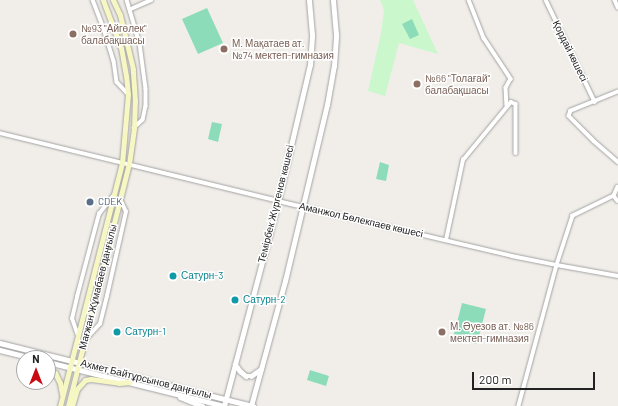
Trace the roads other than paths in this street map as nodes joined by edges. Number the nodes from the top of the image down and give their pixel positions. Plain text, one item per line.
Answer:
1 (92, 0) edge
2 (103, 0) edge
3 (113, 0) edge
4 (127, 0) edge
5 (152, 0) edge
6 (309, 0) edge
7 (333, 0) edge
8 (469, 0) edge
9 (546, 0) edge
10 (615, 0) edge
11 (618, 7) edge
12 (131, 9) junction
13 (618, 92) edge
14 (128, 94) junction
15 (595, 102) junction
16 (507, 105) junction
17 (134, 128) junction
18 (0, 133) edge
19 (516, 153) dead end
20 (618, 161) edge
21 (122, 162) junction
22 (129, 164) junction
23 (618, 187) edge
24 (115, 194) junction
25 (614, 196) junction
26 (120, 198) junction
27 (278, 201) junction
28 (618, 202) edge
29 (302, 206) junction
30 (446, 240) junction
31 (557, 265) junction
32 (618, 276) edge
33 (78, 336) junction
34 (84, 341) junction
35 (0, 343) edge
36 (0, 350) edge
37 (16, 354) edge
38 (71, 361) junction
39 (79, 363) junction
40 (56, 364) edge
41 (235, 364) junction
42 (69, 368) junction
43 (77, 369) junction
44 (261, 369) junction
45 (56, 375) edge
46 (130, 382) junction
47 (171, 392) junction
48 (62, 397) junction
49 (226, 398) junction
50 (60, 406) edge
51 (68, 406) edge
52 (72, 406) edge
53 (202, 406) edge
54 (224, 406) edge
55 (252, 406) edge
56 (519, 406) edge

1 - 14 street
2 - 14 main road, Мағжан Жұмабаев даңғылы
3 - 17 main road, Мағжан Жұмабаев даңғылы
4 - 12 street
5 - 12 street
6 - 27 street, Темірбек Жүргенов көшесі
7 - 29 street
8 - 16 street
9 - 15 street, Қордай көшесі
10 - 11 street
12 - 17 street
13 - 15 street
14 - 21 main road, Мағжан Жұмабаев даңғылы
15 - 20 street
16 - 19 street
16 - 30 street
17 - 22 main road, Мағжан Жұмабаев даңғылы
18 - 21 street, Аманжол Бөлекпаев көшесі
21 - 22 street, Аманжол Бөлекпаев көшесі
21 - 24 main road, Мағжан Жұмабаев даңғылы
22 - 26 main road, Мағжан Жұмабаев даңғылы
22 - 27 street, Аманжол Бөлекпаев көшесі
23 - 25 street
24 - 33 main road, Мағжан Жұмабаев даңғылы
24 - 33 street
25 - 28 street
25 - 31 street
26 - 34 main road, Мағжан Жұмабаев даңғылы
26 - 34 street
27 - 29 street, Аманжол Бөлекпаев көшесі
27 - 41 street, Темірбек Жүргенов көшесі
29 - 30 street, Аманжол Бөлекпаев көшесі
29 - 44 street
30 - 31 street, Аманжол Бөлекпаев көшесі
31 - 32 street, Аманжол Бөлекпаев көшесі
31 - 56 street
33 - 38 main road, Мағжан Жұмабаев даңғылы
34 - 39 main road, Мағжан Жұмабаев даңғылы
35 - 38 street, Ахмет Байтұрсынов даңғылы
36 - 37 street
38 - 39 street, Ахмет Байтұрсынов даңғылы
38 - 42 main road, Мағжан Жұмабаев даңғылы
39 - 43 main road, Мағжан Жұмабаев даңғылы
39 - 49 street, Ахмет Байтұрсынов даңғылы
40 - 42 street, Ахмет Байтұрсынов даңғылы
41 - 44 street
41 - 49 street, Темірбек Жүргенов көшесі
42 - 43 street, Ахмет Байтұрсынов даңғылы
42 - 48 main road, Мағжан Жұмабаев даңғылы
43 - 46 street, Ахмет Байтұрсынов даңғылы
43 - 51 main road, Мағжан Жұмабаев даңғылы
44 - 55 street
45 - 48 main road
46 - 47 street, Ахмет Байтұрсынов даңғылы
46 - 52 main road
47 - 53 street
47 - 54 street, Ахмет Байтұрсынов даңғылы
48 - 50 main road, Мағжан Жұмабаев даңғылы
49 - 54 street, Темірбек Жүргенов көшесі
49 - 55 street, Ахмет Байтұрсынов даңғылы

